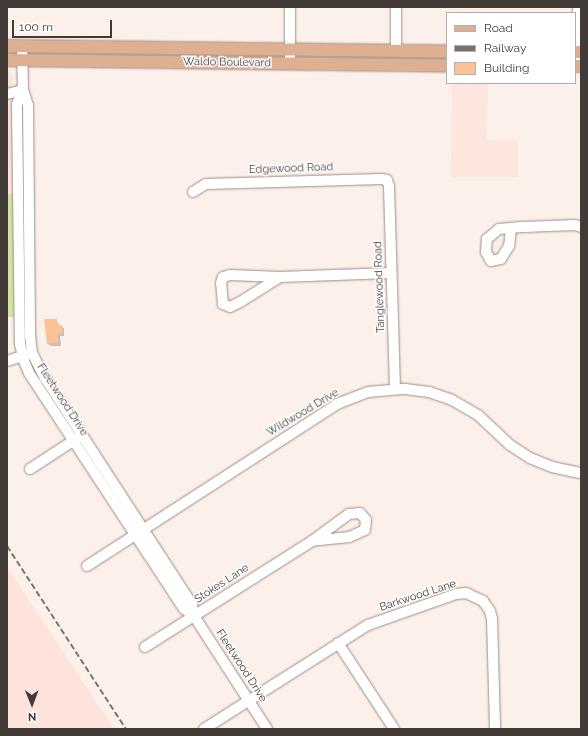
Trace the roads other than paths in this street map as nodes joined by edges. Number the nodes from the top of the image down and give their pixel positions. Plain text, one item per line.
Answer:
1 (290, 7) edge
2 (396, 7) edge
3 (578, 7) edge
4 (7, 46) edge
5 (22, 46) junction
6 (290, 50) junction
7 (396, 51) junction
8 (446, 51) edge
9 (578, 52) edge
10 (7, 60) edge
11 (22, 60) junction
12 (290, 64) junction
13 (446, 65) edge
14 (578, 66) edge
15 (23, 90) junction
16 (7, 94) edge
17 (389, 186) joint
18 (193, 192) dead end
19 (581, 227) edge
20 (511, 228) dead end
21 (391, 274) junction
22 (280, 277) junction
23 (27, 355) junction
24 (7, 360) edge
25 (395, 389) junction
26 (78, 437) junction
27 (30, 469) dead end
28 (581, 473) edge
29 (144, 529) junction
30 (134, 535) junction
31 (312, 540) junction
32 (87, 566) dead end
33 (194, 616) junction
34 (338, 643) junction
35 (146, 647) dead end
36 (249, 701) junction
37 (204, 729) edge
38 (267, 729) edge
39 (394, 729) edge
40 (495, 729) edge

1 - 6 street
2 - 7 street
3 - 9 street
4 - 5 main road, Waldo Boulevard
5 - 6 main road, Waldo Boulevard
5 - 11 street, Fleetwood Drive
6 - 7 main road, Waldo Boulevard
6 - 12 street
7 - 8 main road, Waldo Boulevard
9 - 14 street
10 - 11 main road, Waldo Boulevard
11 - 12 main road, Waldo Boulevard
11 - 15 street, Fleetwood Drive
12 - 13 main road, Waldo Boulevard
15 - 16 street
15 - 23 street, Fleetwood Drive
17 - 18 street, Edgewood Road
17 - 21 street, Tanglewood Road
19 - 20 street
21 - 22 street
21 - 25 street, Tanglewood Road
22 - 22 street
23 - 24 street
23 - 26 street, Fleetwood Drive
25 - 28 street, Wildwood Drive
25 - 29 street, Wildwood Drive
26 - 27 street
26 - 29 street, Fleetwood Drive
26 - 30 street, Fleetwood Drive
29 - 30 street, Wildwood Drive
29 - 33 street, Fleetwood Drive
30 - 32 street, Wildwood Drive
30 - 33 street, Fleetwood Drive
31 - 31 street, Stokes Lane
31 - 33 street, Stokes Lane
33 - 35 street, Stokes Lane
33 - 36 street, Fleetwood Drive
34 - 36 street, Barkwood Lane
34 - 39 street
34 - 40 street, Barkwood Lane
36 - 37 street, Barkwood Lane
36 - 38 street, Fleetwood Drive

